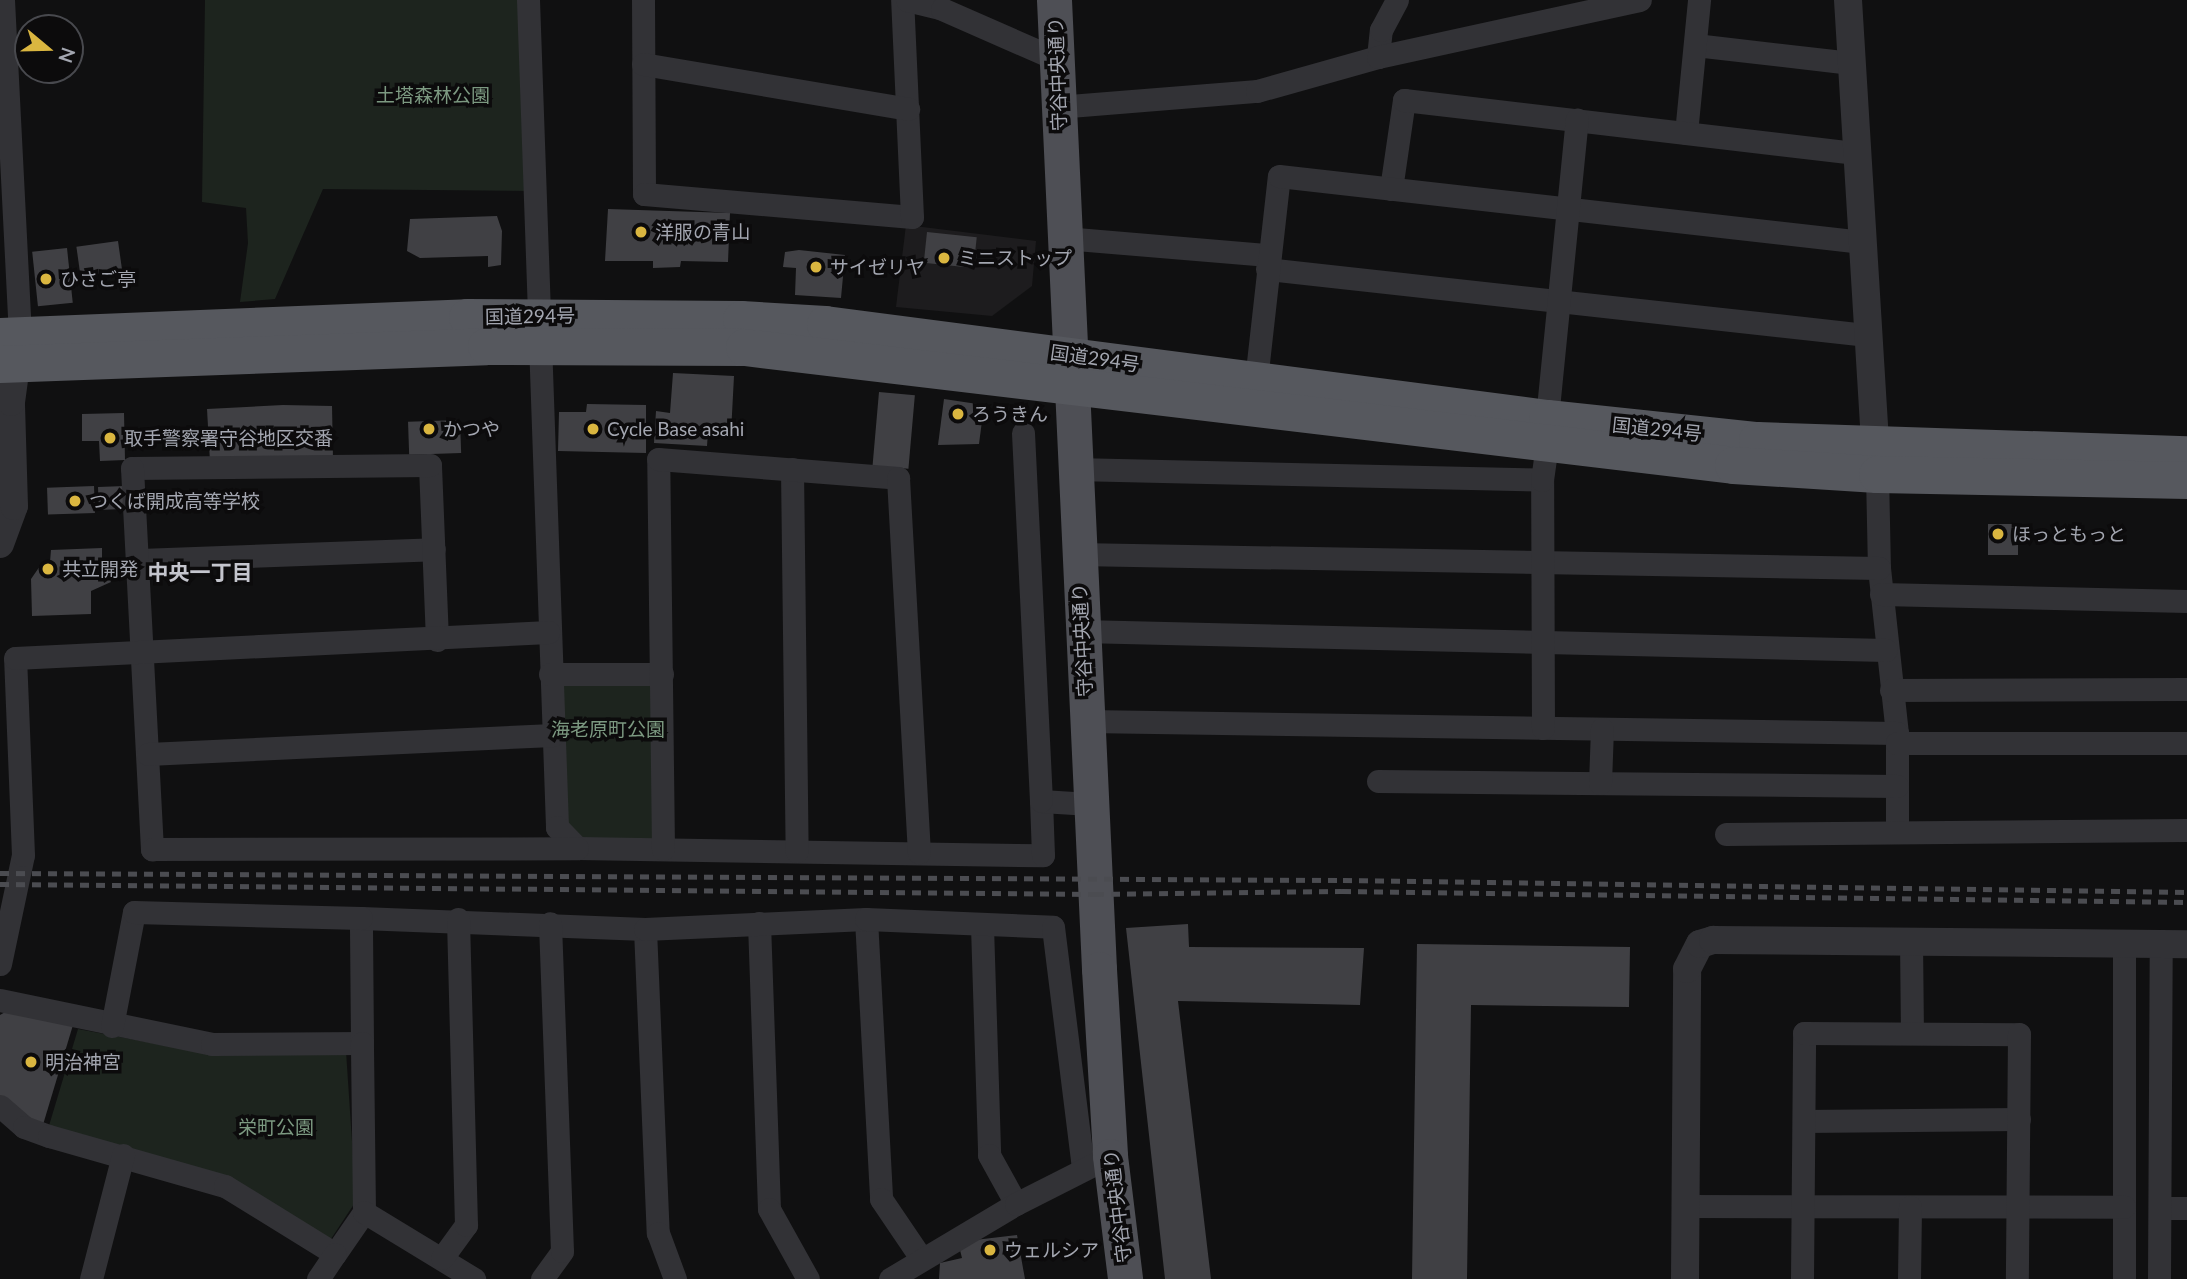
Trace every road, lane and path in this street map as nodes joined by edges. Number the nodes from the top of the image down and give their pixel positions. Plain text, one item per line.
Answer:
1 (3, 0) edge
2 (528, 0) edge
3 (643, 0) edge
4 (905, 0) edge
5 (1054, 0) edge
6 (1397, 0) edge
7 (1640, 0) edge
8 (1699, 0) edge
9 (1848, 0) edge
10 (1695, 45) junction
11 (1378, 57) junction
12 (1056, 59) junction
13 (1851, 63) junction
14 (643, 64) junction
15 (1057, 107) junction
16 (908, 109) junction
17 (1577, 120) junction
18 (1686, 133) junction
19 (1856, 153) junction
20 (1391, 189) junction
21 (1568, 209) junction
22 (1064, 237) junction
23 (1861, 242) junction
24 (1268, 262) junction
25 (1559, 300) junction
26 (539, 331) junction
27 (1867, 335) junction
28 (9, 350) edge
29 (1068, 369) junction
30 (1255, 380) junction
31 (1023, 433) dead end
32 (1545, 448) junction
33 (2187, 454) edge
34 (1876, 459) junction
35 (792, 469) junction
36 (1074, 469) junction
37 (2187, 480) edge
38 (0, 544) edge
39 (434, 550) junction
40 (1077, 554) junction
41 (140, 560) junction
42 (1545, 562) junction
43 (1879, 568) junction
44 (1881, 594) junction
45 (2187, 601) edge
46 (1081, 631) junction
47 (548, 632) junction
48 (437, 640) junction
49 (1545, 642) junction
50 (142, 650) junction
51 (1886, 650) junction
52 (550, 674) junction
53 (662, 674) junction
54 (1891, 690) junction
55 (2187, 690) edge
56 (1086, 721) junction
57 (1543, 728) junction
58 (1602, 729) junction
59 (553, 735) junction
60 (1897, 738) junction
61 (2187, 743) edge
62 (148, 754) junction
63 (1378, 781) dead end
64 (1600, 783) junction
65 (1897, 786) junction
66 (1041, 801) junction
67 (1090, 804) junction
68 (2187, 830) edge
69 (1897, 832) junction
70 (1726, 834) dead end
71 (577, 848) junction
72 (663, 849) junction
73 (797, 851) junction
74 (919, 852) junction
75 (361, 918) junction
76 (458, 919) junction
77 (866, 919) junction
78 (550, 923) junction
79 (759, 923) junction
80 (982, 926) junction
81 (645, 929) junction
82 (1911, 940) junction
83 (2124, 943) junction
84 (2174, 944) edge
85 (0, 964) edge
86 (0, 1000) edge
87 (112, 1026) junction
88 (1912, 1033) junction
89 (362, 1043) junction
90 (0, 1106) edge
91 (2019, 1119) junction
92 (1804, 1121) junction
93 (123, 1155) junction
94 (1096, 1163) junction
95 (1016, 1204) junction
96 (1687, 1206) junction
97 (1803, 1206) junction
98 (1910, 1207) junction
99 (2018, 1207) junction
100 (2124, 1207) junction
101 (2160, 1208) junction
102 (2187, 1208) edge
103 (364, 1212) junction
104 (335, 1254) junction
105 (442, 1258) junction
106 (921, 1258) junction
107 (671, 1277) edge
108 (91, 1279) edge
109 (318, 1279) edge
110 (474, 1279) edge
111 (542, 1279) edge
112 (808, 1279) edge
113 (890, 1279) edge
114 (1125, 1279) edge
115 (1685, 1279) edge
116 (1802, 1279) edge
117 (1909, 1279) edge
118 (2017, 1279) edge
119 (2124, 1279) edge
120 (2159, 1279) edge

1 - 28 street
2 - 26 street
3 - 14 street
4 - 12 street
4 - 16 street
5 - 12 main road, 守谷中央通り
6 - 11 street
7 - 11 street
8 - 10 street
9 - 13 street
10 - 13 street
10 - 18 street
11 - 15 street
12 - 15 main road, 守谷中央通り
13 - 19 street
14 - 16 street
14 - 16 street
15 - 22 main road, 守谷中央通り
17 - 18 street
17 - 20 street
17 - 21 street
18 - 19 street
19 - 23 street
20 - 21 street
20 - 24 street
21 - 23 street
21 - 25 street
22 - 24 street
22 - 29 main road, 守谷中央通り
23 - 27 street
24 - 25 street
24 - 30 street
25 - 27 street
25 - 32 street
26 - 28 highway, 国道294号
26 - 29 highway, 国道294号
26 - 47 street
27 - 34 street
28 - 38 street
29 - 30 highway, 国道294号
29 - 32 highway, 国道294号
29 - 36 main road, 守谷中央通り
30 - 32 highway, 国道294号
31 - 66 street
32 - 34 highway, 国道294号
32 - 36 street
32 - 42 street
33 - 34 highway, 国道294号
34 - 37 highway, 国道294号
34 - 43 street
35 - 53 street
35 - 73 street
35 - 74 street
36 - 40 main road, 守谷中央通り
39 - 41 street
39 - 41 street
39 - 48 street
40 - 42 street
40 - 46 main road, 守谷中央通り
41 - 50 street
42 - 43 street
42 - 49 street
43 - 44 street
44 - 45 street
44 - 51 street
46 - 49 street
46 - 56 main road, 守谷中央通り
47 - 48 street
47 - 52 street
48 - 50 street
49 - 51 street
49 - 57 street
50 - 62 street
50 - 85 street
51 - 54 street
52 - 53 street
52 - 59 street
53 - 72 street
54 - 55 street
54 - 60 street
56 - 57 street
56 - 67 main road, 守谷中央通り
57 - 58 street
58 - 60 street
58 - 64 street
59 - 62 street
59 - 71 street
60 - 61 street
60 - 65 street
62 - 71 street
63 - 64 street
64 - 65 street
65 - 69 street
66 - 67 street
66 - 74 street
67 - 94 main road, 守谷中央通り
68 - 69 street
69 - 70 street
71 - 72 street
72 - 73 street
73 - 74 street
75 - 76 street
75 - 87 street
75 - 89 street
76 - 78 street
76 - 105 street
77 - 79 street
77 - 80 street
77 - 106 street
78 - 81 street
78 - 111 street
79 - 81 street
79 - 112 street
80 - 94 street
80 - 95 street
81 - 107 street
82 - 83 street
82 - 88 street
82 - 96 street
83 - 84 street
83 - 100 street
84 - 101 street
86 - 87 street
87 - 89 street
88 - 91 street
88 - 92 street
89 - 103 street
90 - 93 street
91 - 92 street
91 - 99 street
92 - 97 street
93 - 104 street
93 - 108 street
94 - 95 street
94 - 114 main road, 守谷中央通り
95 - 106 street
96 - 97 street
96 - 115 street
97 - 98 street
97 - 116 street
98 - 99 street
98 - 117 street
99 - 100 street
99 - 118 street
100 - 119 street
101 - 102 street
101 - 120 street
103 - 104 street
103 - 105 street
104 - 109 street
105 - 110 street
106 - 113 street

